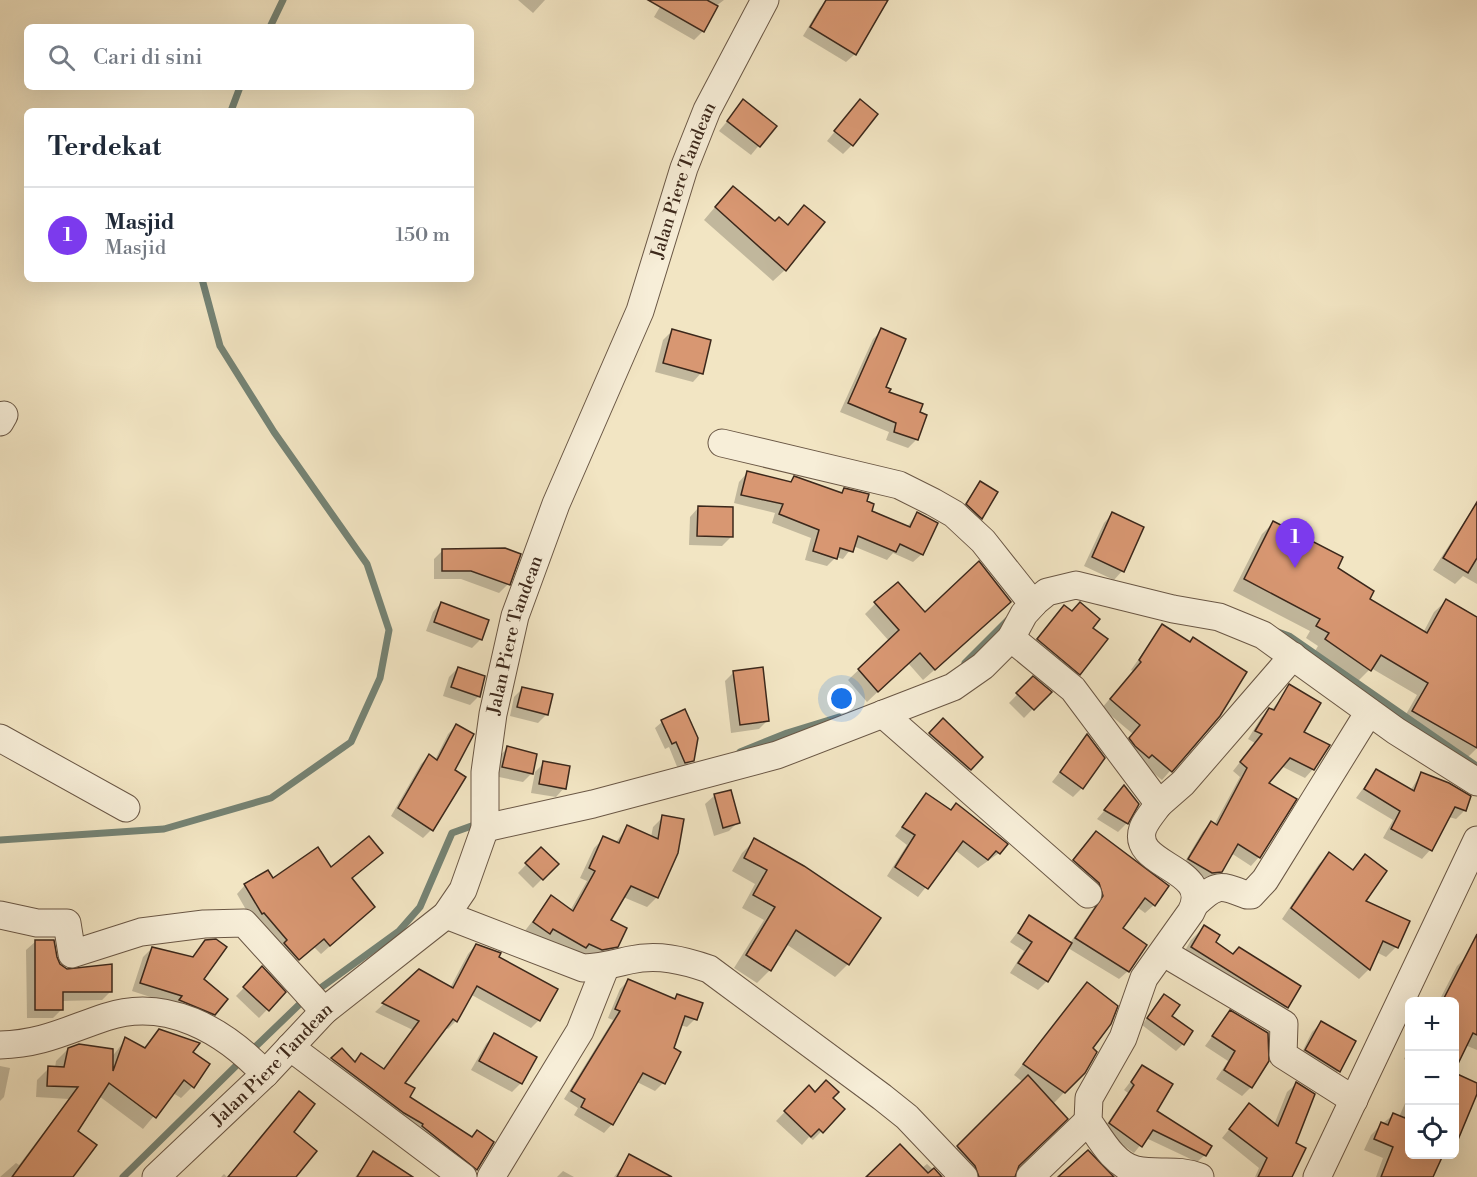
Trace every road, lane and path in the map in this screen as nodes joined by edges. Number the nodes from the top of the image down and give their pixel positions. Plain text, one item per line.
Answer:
1 (765, 0) edge
2 (722, 443) dead end
3 (1033, 604) junction
4 (1011, 638) junction
5 (1293, 656) junction
6 (1370, 712) junction
7 (883, 714) junction
8 (0, 738) edge
9 (1477, 782) edge
10 (1159, 804) junction
11 (126, 807) dead end
12 (485, 818) junction
13 (1477, 840) edge
14 (1088, 894) dead end
15 (1197, 902) junction
16 (0, 915) edge
17 (446, 915) junction
18 (1164, 953) junction
19 (605, 968) junction
20 (324, 1011) junction
21 (0, 1045) edge
22 (290, 1047) junction
23 (261, 1069) junction
24 (1354, 1100) junction
25 (1088, 1121) junction
26 (166, 1174) edge
27 (463, 1177) edge
28 (491, 1177) edge
29 (964, 1177) edge
30 (1030, 1177) edge
31 (1200, 1177) edge
32 (1317, 1177) edge

1 - 12 street, Jalan Piere Tandean
2 - 3 street
3 - 4 street
3 - 5 street
4 - 7 street
4 - 10 street
5 - 6 street
5 - 10 street
6 - 9 street
6 - 15 street
7 - 12 street
7 - 14 street
8 - 11 street
10 - 15 street
12 - 17 street, Jalan Piere Tandean
13 - 24 street
15 - 18 street
16 - 20 street
17 - 19 street
17 - 20 street, Jalan Piere Tandean
18 - 24 street
18 - 25 street
19 - 28 street
19 - 29 street
20 - 22 street, Jalan Piere Tandean
21 - 23 street
22 - 23 street, Jalan Piere Tandean
22 - 27 street
23 - 26 street, Jalan Piere Tandean
24 - 32 street
25 - 30 street
25 - 31 street

